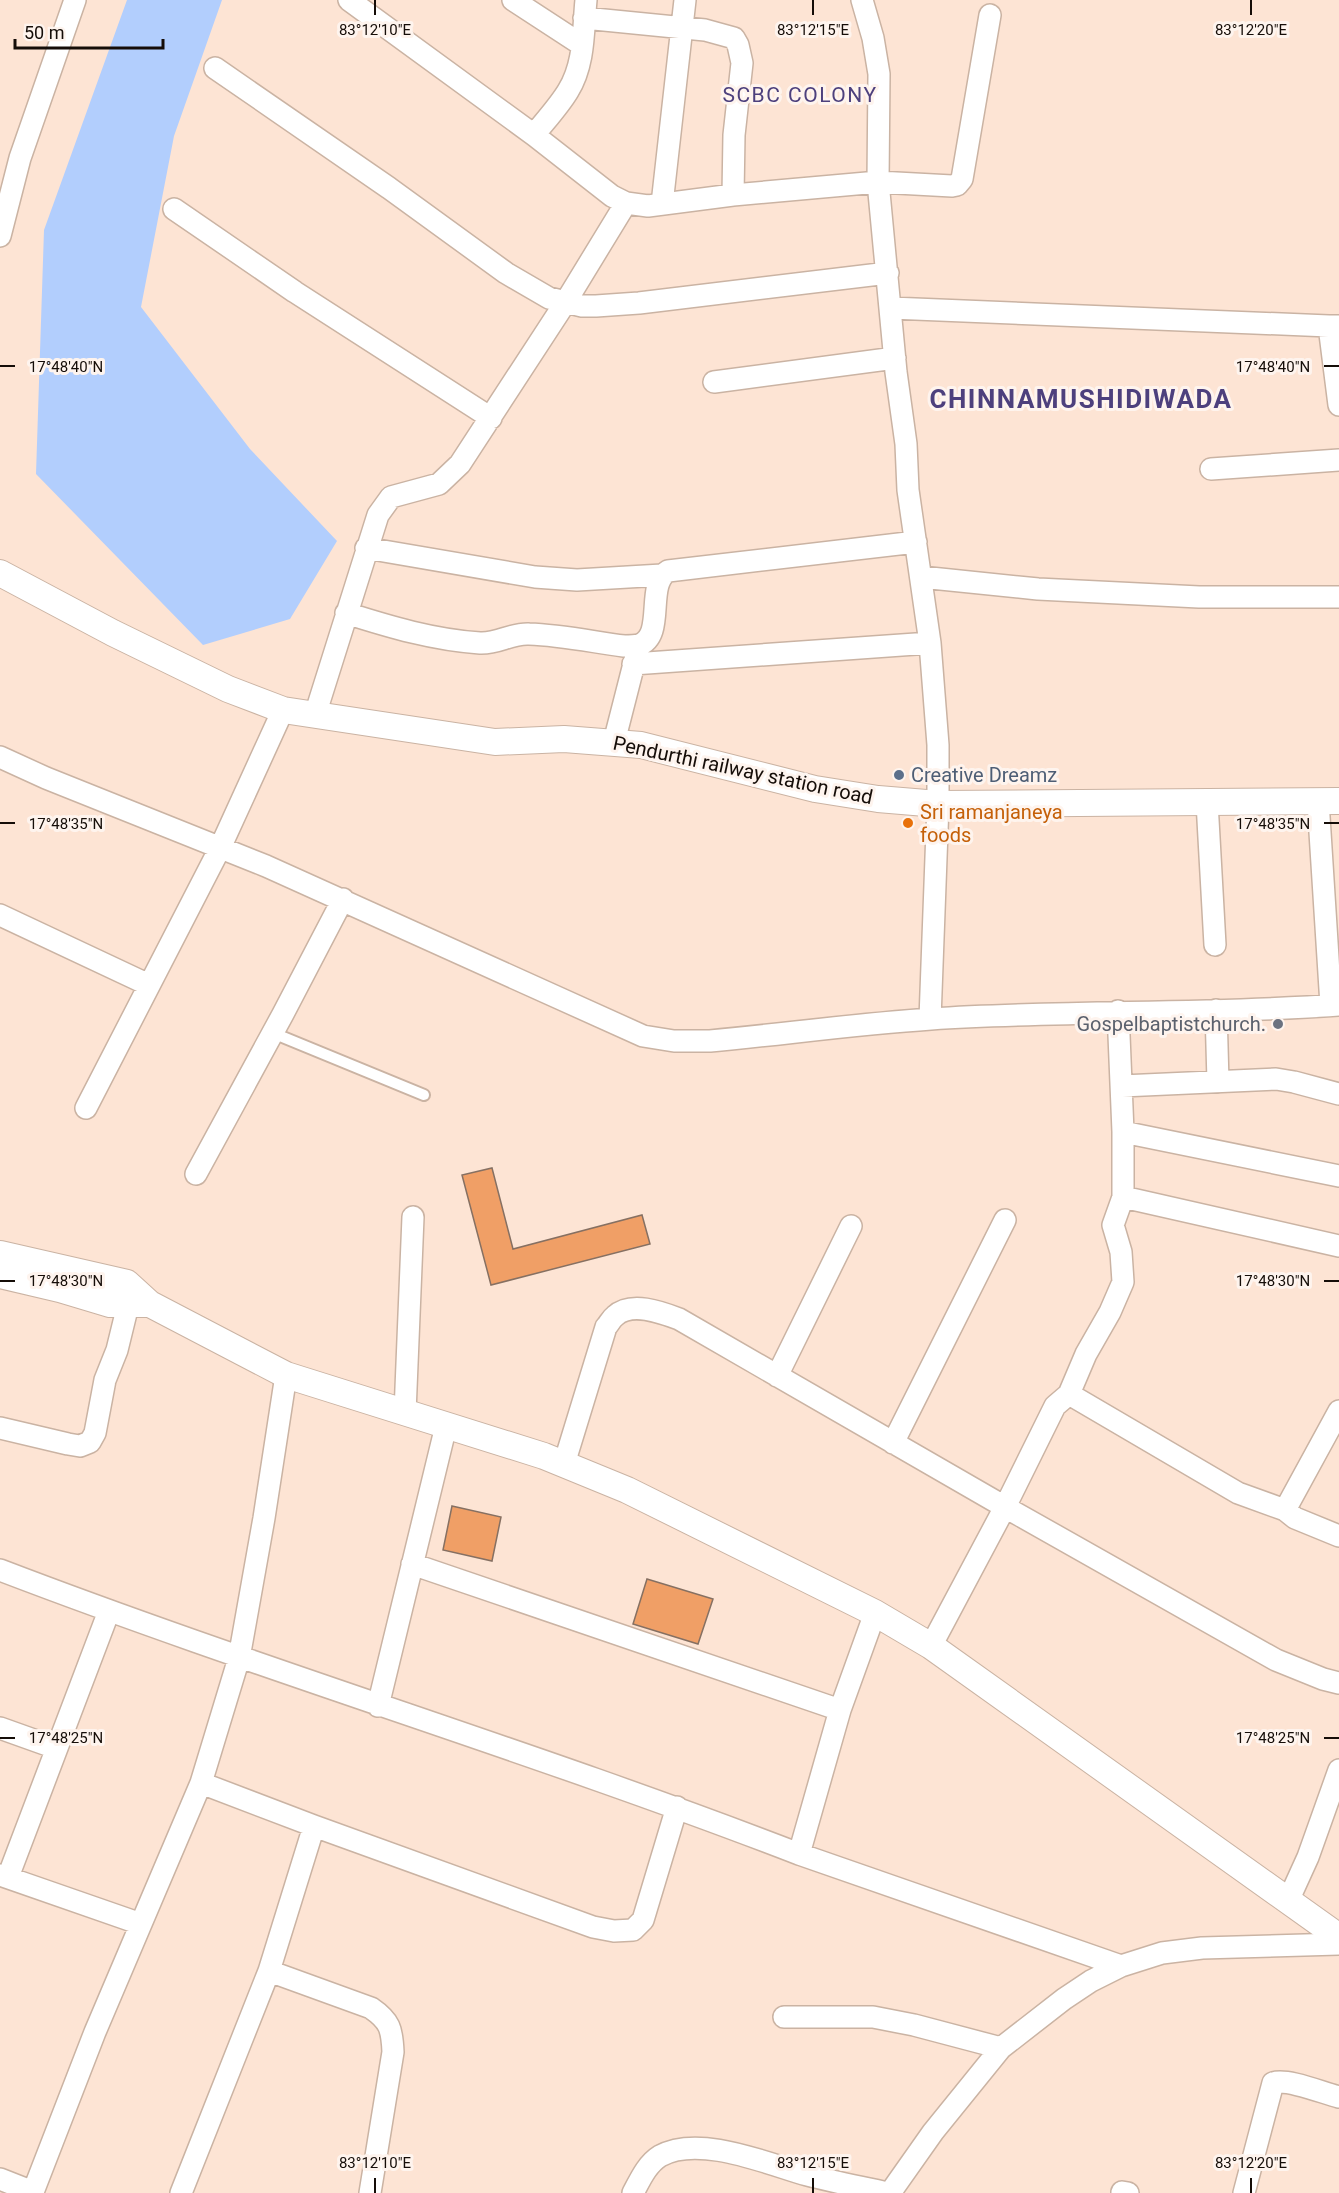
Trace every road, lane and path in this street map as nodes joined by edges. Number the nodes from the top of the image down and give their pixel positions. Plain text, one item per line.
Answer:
1 (75, 0) edge
2 (349, 0) edge
3 (513, 0) edge
4 (685, 0) edge
5 (862, 0) edge
6 (585, 9) edge
7 (990, 15) dead end
8 (681, 28) junction
9 (582, 45) junction
10 (216, 68) dead end
11 (534, 135) junction
12 (10, 157) edge
13 (878, 182) junction
14 (733, 195) junction
15 (626, 203) junction
16 (662, 204) junction
17 (174, 209) dead end
18 (0, 236) edge
19 (888, 273) junction
20 (565, 303) junction
21 (891, 308) junction
22 (1334, 326) edge
23 (895, 358) junction
24 (714, 382) dead end
25 (1339, 405) edge
26 (491, 418) junction
27 (1339, 460) edge
28 (1211, 469) dead end
29 (916, 543) junction
30 (366, 548) junction
31 (0, 573) edge
32 (662, 575) junction
33 (921, 577) junction
34 (1339, 597) edge
35 (346, 613) junction
36 (930, 643) junction
37 (636, 655) junction
38 (283, 710) junction
39 (315, 715) junction
40 (614, 742) junction
41 (0, 758) edge
42 (1328, 801) edge
43 (1207, 802) junction
44 (938, 804) junction
45 (220, 848) junction
46 (343, 899) junction
47 (0, 915) edge
48 (1215, 945) dead end
49 (149, 985) junction
50 (1335, 1005) edge
51 (1216, 1010) junction
52 (1118, 1011) junction
53 (930, 1019) junction
54 (273, 1033) junction
55 (1218, 1082) junction
56 (1122, 1086) junction
57 (1339, 1094) edge
58 (424, 1095) dead end
59 (86, 1108) dead end
60 (1124, 1132) junction
61 (196, 1174) dead end
62 (1339, 1176) edge
63 (1124, 1197) junction
64 (412, 1216) dead end
65 (1005, 1221) dead end
66 (851, 1226) dead end
67 (1339, 1246) edge
68 (0, 1254) edge
69 (0, 1275) edge
70 (139, 1305) junction
71 (286, 1374) junction
72 (777, 1376) junction
73 (1069, 1394) junction
74 (1339, 1411) edge
75 (405, 1413) junction
76 (446, 1426) junction
77 (0, 1428) edge
78 (893, 1443) junction
79 (564, 1464) junction
80 (1005, 1508) junction
81 (1285, 1510) junction
82 (1339, 1536) edge
83 (412, 1564) junction
84 (0, 1570) edge
85 (109, 1611) junction
86 (875, 1613) junction
87 (931, 1646) junction
88 (239, 1658) junction
89 (1339, 1683) edge
90 (378, 1706) junction
91 (840, 1710) junction
92 (0, 1728) edge
93 (56, 1748) junction
94 (1339, 1770) edge
95 (201, 1783) junction
96 (677, 1807) junction
97 (314, 1826) junction
98 (799, 1854) junction
99 (4, 1876) edge
100 (1288, 1901) junction
101 (141, 1924) junction
102 (1339, 1937) edge
103 (1339, 1944) edge
104 (1121, 1966) junction
105 (269, 1971) junction
106 (784, 2017) dead end
107 (1001, 2048) junction
108 (1339, 2097) edge
109 (0, 2179) edge
110 (33, 2192) edge
111 (181, 2193) edge
112 (370, 2193) edge
113 (633, 2193) edge
114 (889, 2193) edge
115 (1244, 2193) edge

1 - 12 street
2 - 11 street
3 - 9 street
4 - 8 street
5 - 13 street
6 - 8 street
6 - 9 street
7 - 13 street
8 - 14 street
8 - 16 street
9 - 11 street
10 - 20 street
11 - 15 street
12 - 18 street
13 - 14 street
13 - 19 street
14 - 16 street
15 - 16 street
15 - 20 street
17 - 26 street
19 - 20 street
19 - 21 street
20 - 26 street
21 - 22 street
21 - 23 street
22 - 25 street
23 - 24 street
23 - 29 street
26 - 30 street
27 - 28 street
29 - 32 street
29 - 33 street
30 - 32 street
30 - 35 street
31 - 38 street, Pendurthi railway station road
32 - 37 street
33 - 34 street
33 - 36 street
35 - 37 street
35 - 39 street
36 - 37 street
36 - 44 street
37 - 40 street
38 - 39 street, Pendurthi railway station road
38 - 45 street
39 - 40 street, Pendurthi railway station road
40 - 44 street, Pendurthi railway station road
41 - 45 street
42 - 43 street, Pendurthi railway station road
42 - 50 street
43 - 44 street, Pendurthi railway station road
43 - 48 street
44 - 53 street
45 - 46 street
45 - 49 street
46 - 53 street
46 - 54 street
47 - 49 street
49 - 59 street
50 - 51 street
51 - 52 street
51 - 55 street
52 - 53 street
52 - 56 street
54 - 58 lane
54 - 61 street
55 - 56 street
55 - 57 street
56 - 60 street
60 - 62 street
60 - 63 street
63 - 67 street
63 - 73 street
64 - 75 street
65 - 78 street
66 - 72 street
68 - 70 street
69 - 70 street
70 - 71 street
70 - 77 street
71 - 75 street
71 - 88 street
72 - 78 street
72 - 79 street
73 - 80 street
73 - 81 street
74 - 81 street
75 - 76 street
76 - 79 street
76 - 83 street
78 - 80 street
79 - 86 street
80 - 87 street
80 - 89 street
81 - 82 street
83 - 90 street
83 - 91 street
84 - 85 street
85 - 88 street
85 - 93 street
86 - 87 street
86 - 91 street
87 - 100 street
88 - 90 street
88 - 95 street
90 - 96 street
91 - 98 street
92 - 93 street
93 - 99 street
94 - 100 street
95 - 97 street
95 - 101 street
96 - 97 street
96 - 98 street
97 - 105 street
98 - 104 street
99 - 101 street
100 - 102 street
101 - 110 street
103 - 104 street
104 - 107 street
105 - 111 street
105 - 112 street
106 - 107 street
107 - 114 street
108 - 115 street
109 - 110 street
113 - 114 street

